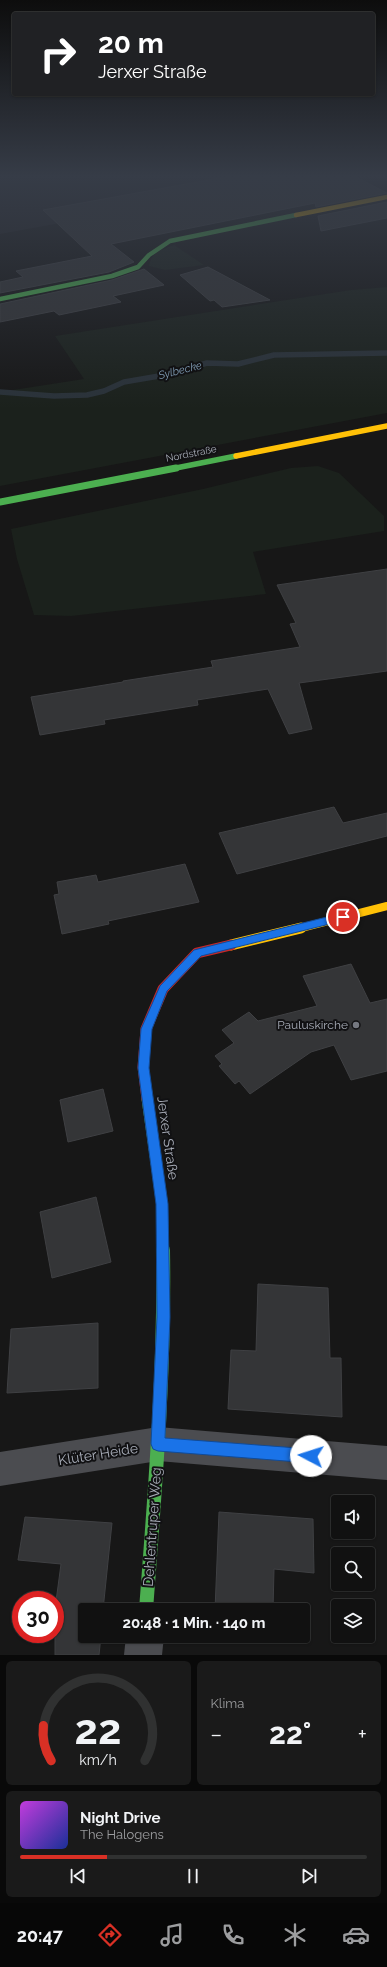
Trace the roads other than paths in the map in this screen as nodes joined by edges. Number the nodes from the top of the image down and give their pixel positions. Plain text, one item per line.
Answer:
1 (150, 254) edge
2 (0, 299) edge
3 (387, 426) edge
4 (0, 502) edge
5 (387, 906) edge
6 (158, 1444) junction
7 (387, 1463) edge
8 (0, 1469) edge
9 (147, 1603) edge
10 (144, 1643) edge
11 (143, 1655) edge

1 - 2 street
3 - 4 street, Nordstraße
5 - 6 street, Jerxer Straße
6 - 7 street, Klüter Heide
6 - 8 street, Klüter Heide
6 - 9 street, Dehlentruper Weg
10 - 11 street

